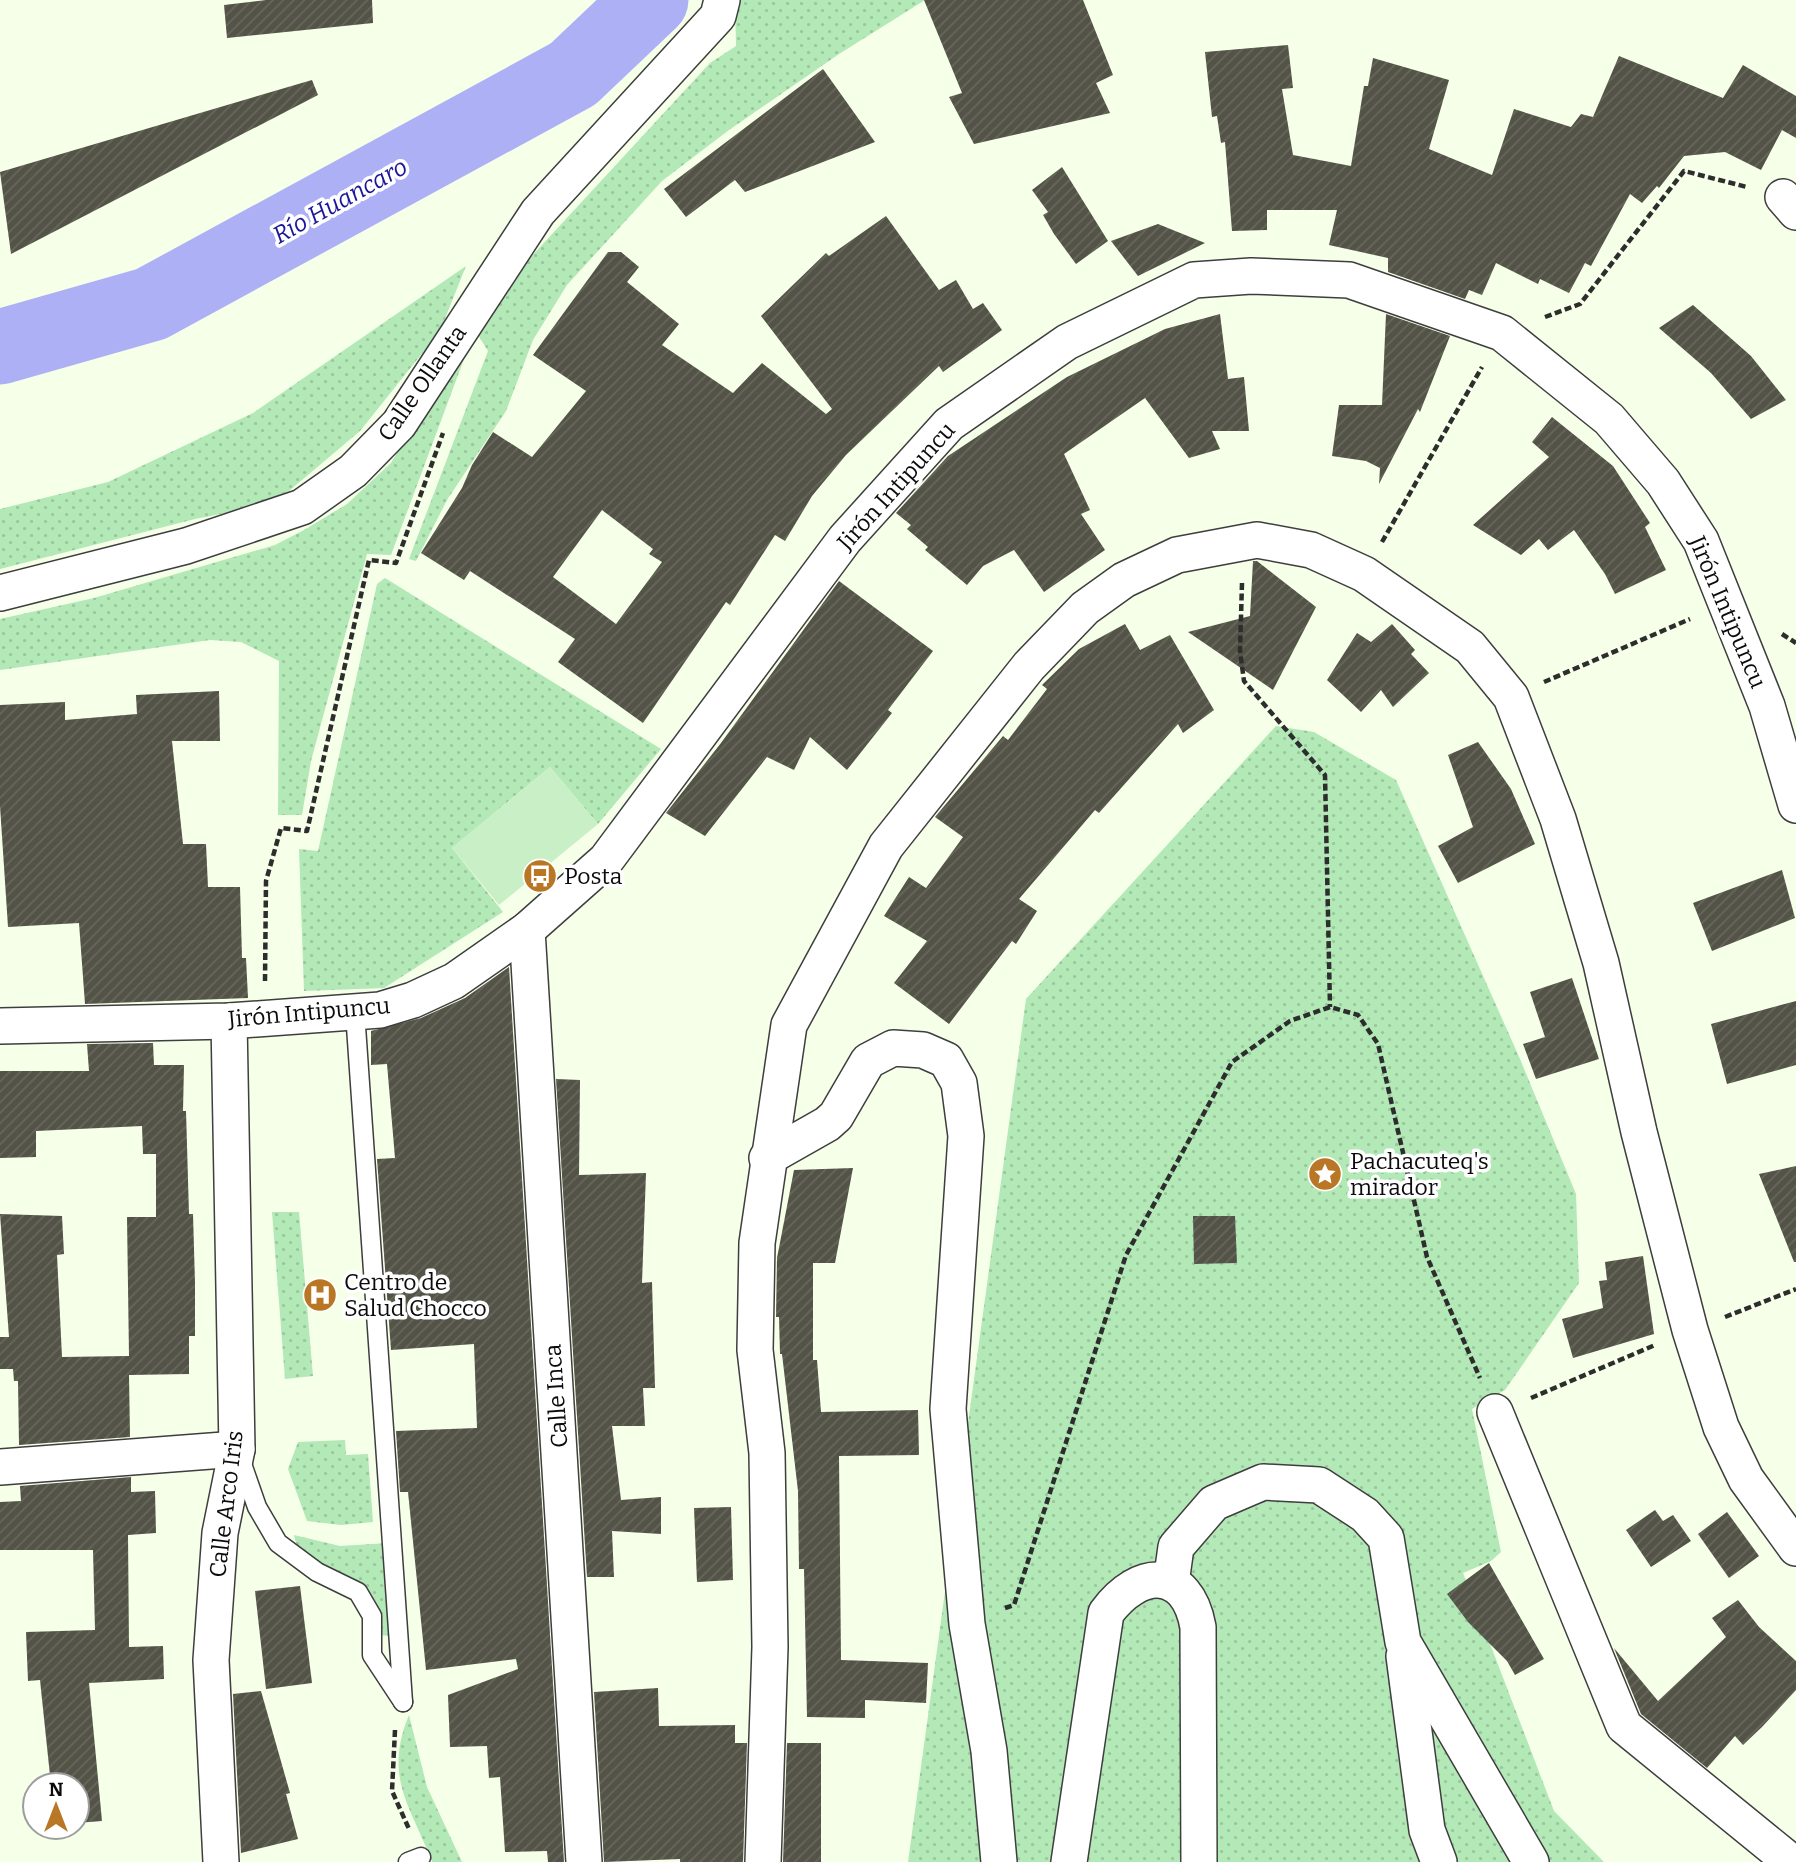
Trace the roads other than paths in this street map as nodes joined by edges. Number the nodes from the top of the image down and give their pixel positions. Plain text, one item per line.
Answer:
1 (722, 0) edge
2 (0, 593) edge
3 (1796, 805) edge
4 (527, 930) junction
5 (355, 1012) junction
6 (229, 1021) junction
7 (0, 1026) edge
8 (768, 1158) junction
9 (1495, 1412) road end
10 (237, 1449) junction
11 (0, 1467) edge
12 (1796, 1548) edge
13 (1171, 1583) junction
14 (1402, 1642) junction
15 (221, 1862) edge
16 (584, 1862) edge
17 (763, 1862) edge
18 (999, 1862) edge
19 (1069, 1862) edge
20 (1199, 1862) edge
21 (1439, 1862) edge
22 (1531, 1862) edge
23 (1791, 1862) edge

1 - 2 street, Calle Ollanta
3 - 4 street, Jirón Intipuncu
4 - 5 street, Jirón Intipuncu
4 - 16 street, Calle Inca
5 - 6 street, Jirón Intipuncu
5 - 10 lane
6 - 7 street, Jirón Intipuncu
6 - 10 street, Calle Arco Iris
8 - 12 street
8 - 17 street
8 - 18 street
9 - 23 street
10 - 11 street
10 - 15 street, Calle Arco Iris
13 - 14 street
13 - 19 street
13 - 20 street
14 - 21 street
14 - 22 street

